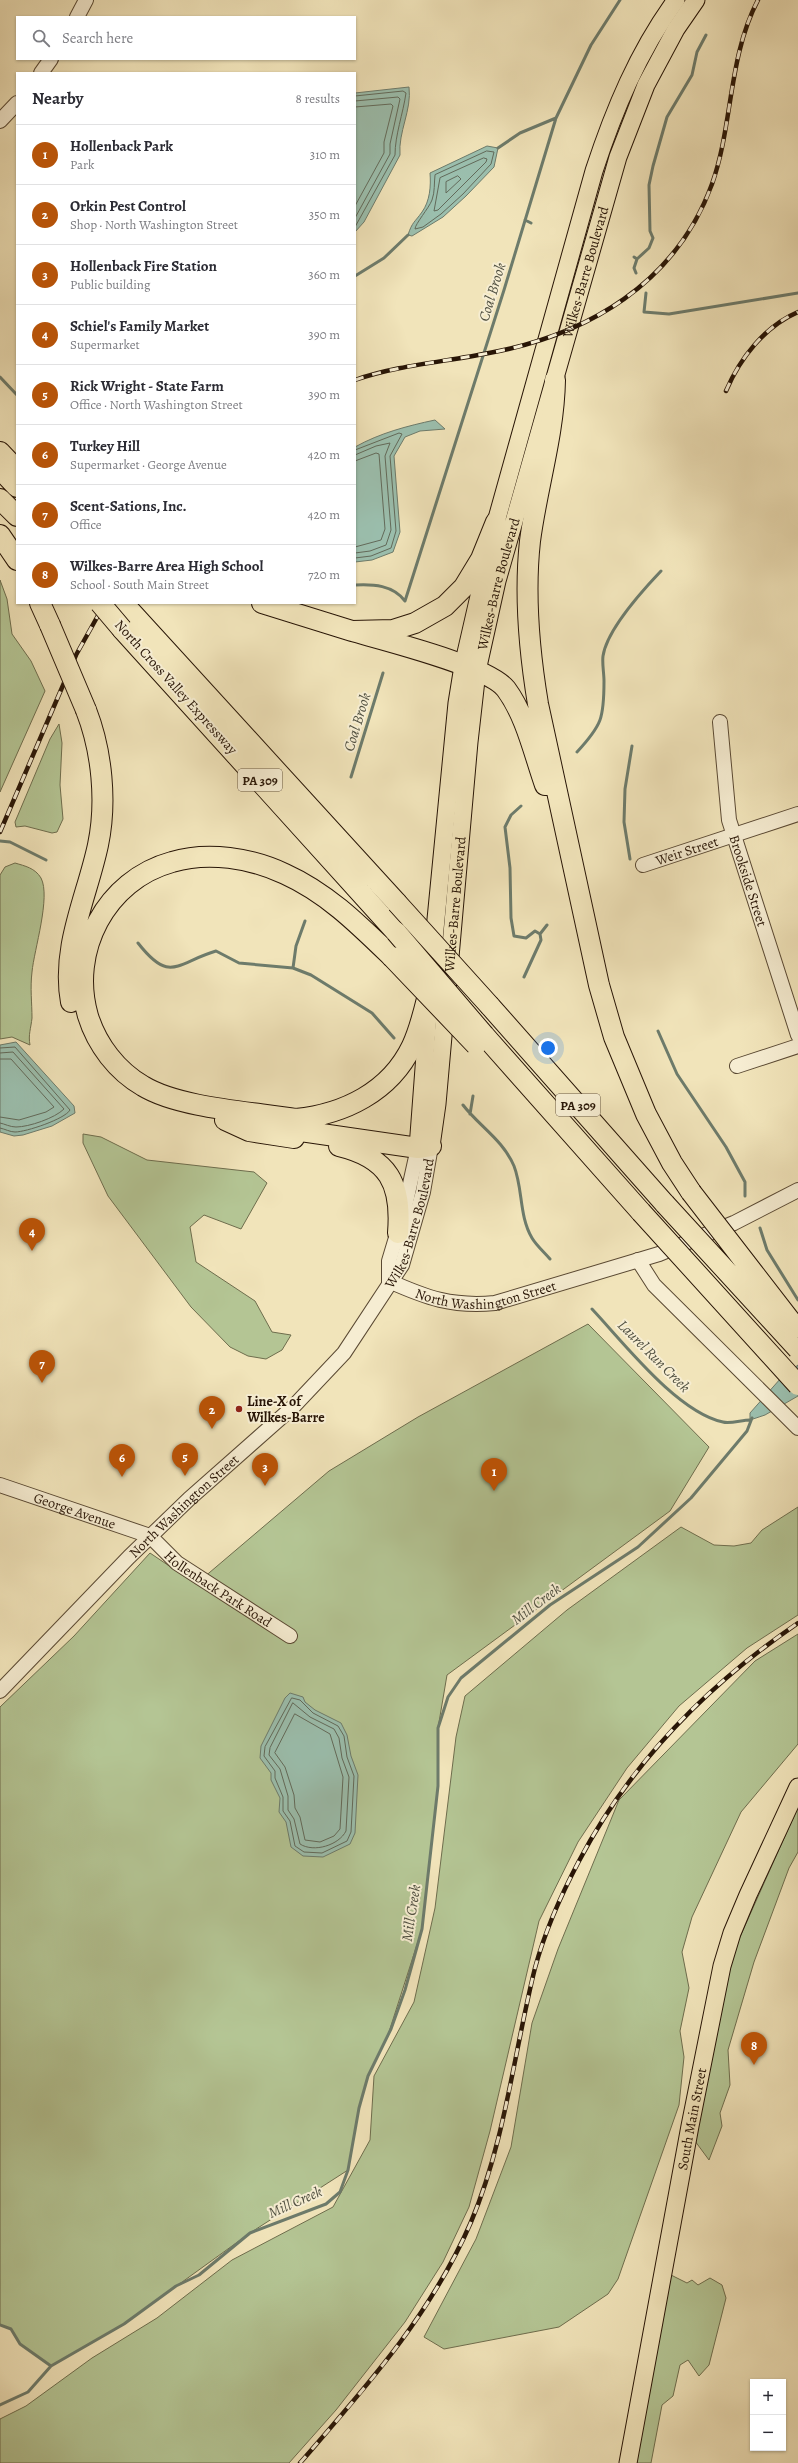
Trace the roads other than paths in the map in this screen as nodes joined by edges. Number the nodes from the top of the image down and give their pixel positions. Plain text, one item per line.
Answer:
1 (86, 0) edge
2 (676, 0) edge
3 (696, 0) edge
4 (78, 16) edge
5 (50, 60) edge
6 (42, 72) edge
7 (16, 104) edge
8 (0, 121) edge
9 (555, 380) junction
10 (0, 452) edge
11 (0, 469) edge
12 (16, 469) edge
13 (16, 486) edge
14 (0, 499) edge
15 (16, 515) edge
16 (496, 522) junction
17 (0, 535) edge
18 (16, 559) edge
19 (40, 604) edge
20 (101, 604) edge
21 (123, 604) edge
22 (265, 604) edge
23 (130, 624) junction
24 (352, 631) junction
25 (470, 668) junction
26 (720, 722) dead end
27 (798, 814) edge
28 (734, 836) junction
29 (643, 865) dead end
30 (586, 924) junction
31 (430, 987) junction
32 (798, 1035) edge
33 (481, 1041) junction
34 (798, 1046) edge
35 (737, 1066) dead end
36 (296, 1119) junction
37 (225, 1120) junction
38 (422, 1143) junction
39 (798, 1190) edge
40 (398, 1233) junction
41 (638, 1260) junction
42 (389, 1281) junction
43 (798, 1332) edge
44 (798, 1349) edge
45 (798, 1385) edge
46 (798, 1428) edge
47 (0, 1485) edge
48 (150, 1536) junction
49 (290, 1636) dead end
50 (0, 1691) edge
51 (798, 1787) edge
52 (628, 2463) edge

1 - 4 street
2 - 16 main road, Wilkes-Barre Boulevard
3 - 9 main road, Wilkes-Barre Boulevard
5 - 6 street
7 - 8 street
9 - 25 main road, Wilkes-Barre Boulevard
9 - 30 highway
10 - 12 highway
11 - 13 highway
14 - 15 highway
16 - 24 highway
16 - 25 main road, Wilkes-Barre Boulevard
17 - 18 highway
19 - 37 highway, bridge
20 - 23 highway, North Cross Valley Expressway / PA 309, bridge
21 - 23 highway, North Cross Valley Expressway / PA 309
22 - 24 highway
23 - 33 highway, North Cross Valley Expressway / PA 309, bridge
23 - 44 highway, North Cross Valley Expressway / PA 309, bridge
24 - 25 highway
25 - 30 highway
25 - 31 main road, Wilkes-Barre Boulevard
25 - 38 main road, Wilkes-Barre Boulevard
26 - 28 street, Brookside Street
27 - 28 street, Weir Street
28 - 29 street, Weir Street
28 - 32 street, Brookside Street
30 - 43 highway, bridge
31 - 36 highway
31 - 38 main road, Wilkes-Barre Boulevard
33 - 36 highway, bridge
33 - 45 highway, PA 309, bridge
34 - 35 street
36 - 38 highway
37 - 38 highway
37 - 40 highway
38 - 40 street, Wilkes-Barre Boulevard
38 - 42 street, Wilkes-Barre Boulevard
39 - 41 street, North Washington Street
40 - 42 street, Wilkes-Barre Boulevard
41 - 42 street, North Washington Street
41 - 46 street
42 - 48 street, North Washington Street
47 - 48 street, George Avenue
48 - 49 street, Hollenback Park Road
48 - 50 street, North Washington Street
51 - 52 main road, South Main Street

